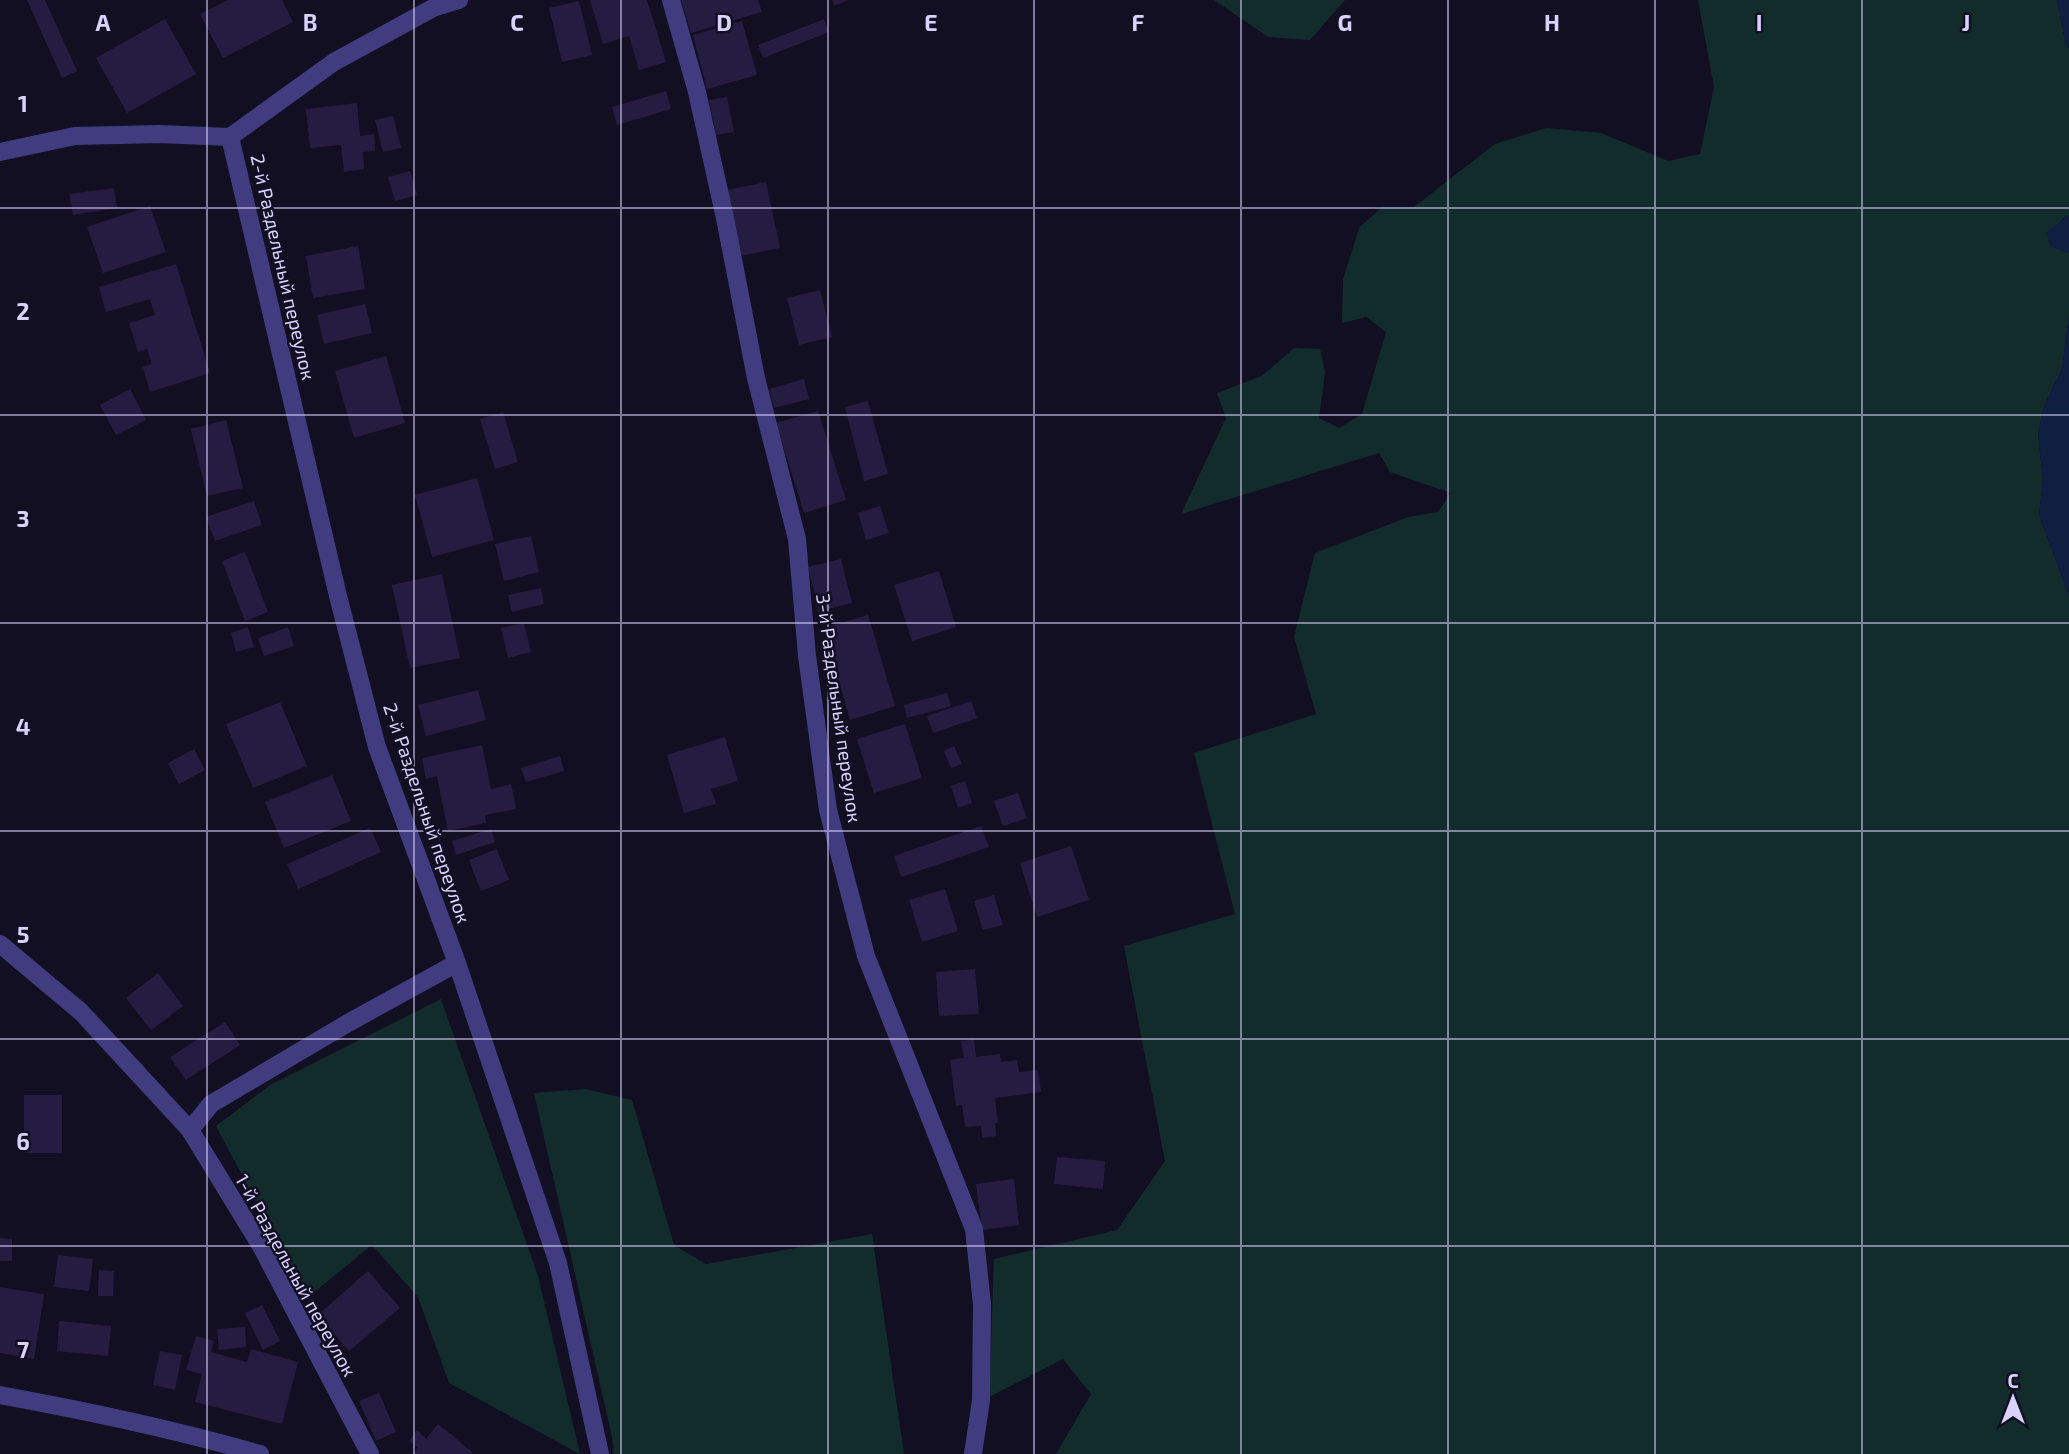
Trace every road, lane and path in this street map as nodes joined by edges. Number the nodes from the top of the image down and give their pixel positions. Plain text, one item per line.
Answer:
1 (458, 0) edge
2 (671, 0) edge
3 (230, 137) junction
4 (0, 152) edge
5 (0, 944) edge
6 (457, 963) junction
7 (190, 1130) junction
8 (0, 1395) edge
9 (260, 1454) edge
10 (370, 1454) edge
11 (600, 1454) edge
12 (973, 1454) edge

1 - 3 street, 2-й Раздельный переулок
2 - 12 street, 3-й Раздельный переулок
3 - 4 street, 2-й Раздельный переулок
3 - 6 street, 2-й Раздельный переулок
5 - 7 street, 1-й Раздельный переулок
6 - 7 street
6 - 11 street, 2-й Раздельный переулок
7 - 10 street, 1-й Раздельный переулок
8 - 9 street

